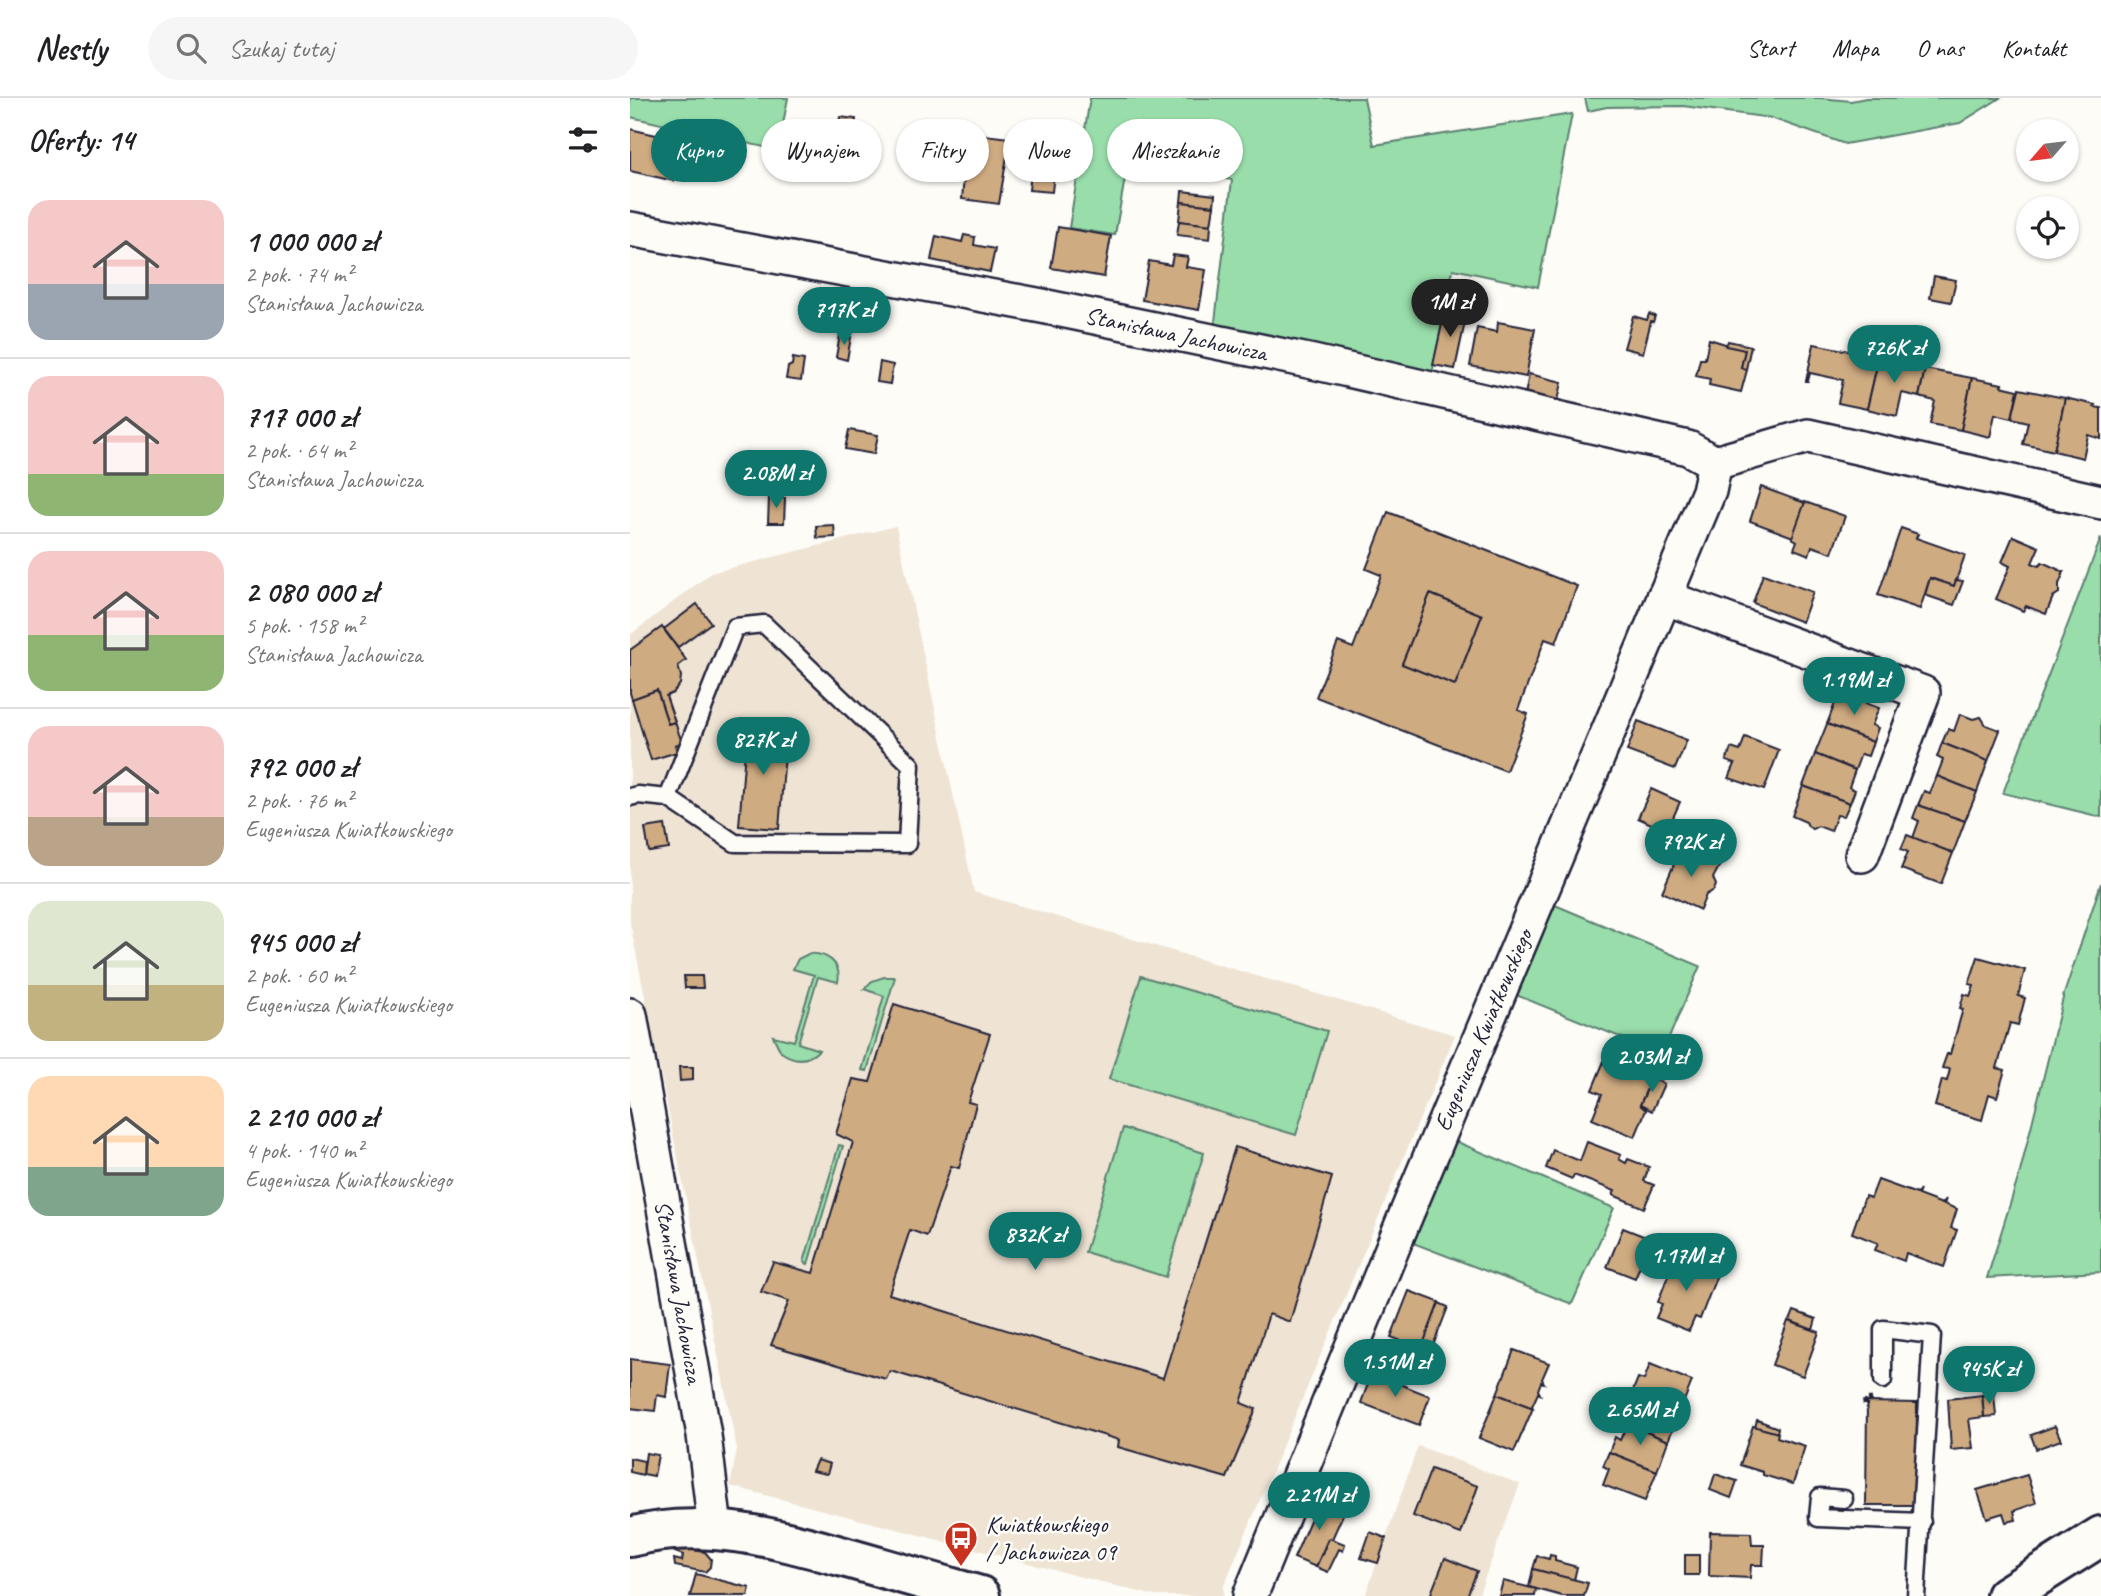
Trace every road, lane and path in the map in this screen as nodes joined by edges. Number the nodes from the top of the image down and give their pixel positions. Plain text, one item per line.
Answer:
1 (630, 229) edge
2 (1715, 463) junction
3 (2101, 502) edge
4 (1664, 597) junction
5 (630, 797) edge
6 (668, 798) junction
7 (1862, 855) dead end
8 (630, 1015) edge
9 (1882, 1380) dead end
10 (1844, 1499) dead end
11 (1922, 1522) junction
12 (715, 1529) junction
13 (2101, 1536) edge
14 (630, 1537) edge
15 (981, 1596) edge
16 (1250, 1596) edge
17 (1916, 1596) edge
18 (2006, 1596) edge

1 - 2 street, Stanisława Jachowicza
2 - 3 street
2 - 4 street, Eugeniusza Kwiatkowskiego
4 - 7 street
4 - 16 street, Eugeniusza Kwiatkowskiego
5 - 6 lane
6 - 6 lane
8 - 12 street, Stanisława Jachowicza
9 - 11 lane
10 - 11 lane
11 - 17 lane
12 - 14 street
12 - 15 street
13 - 18 street

